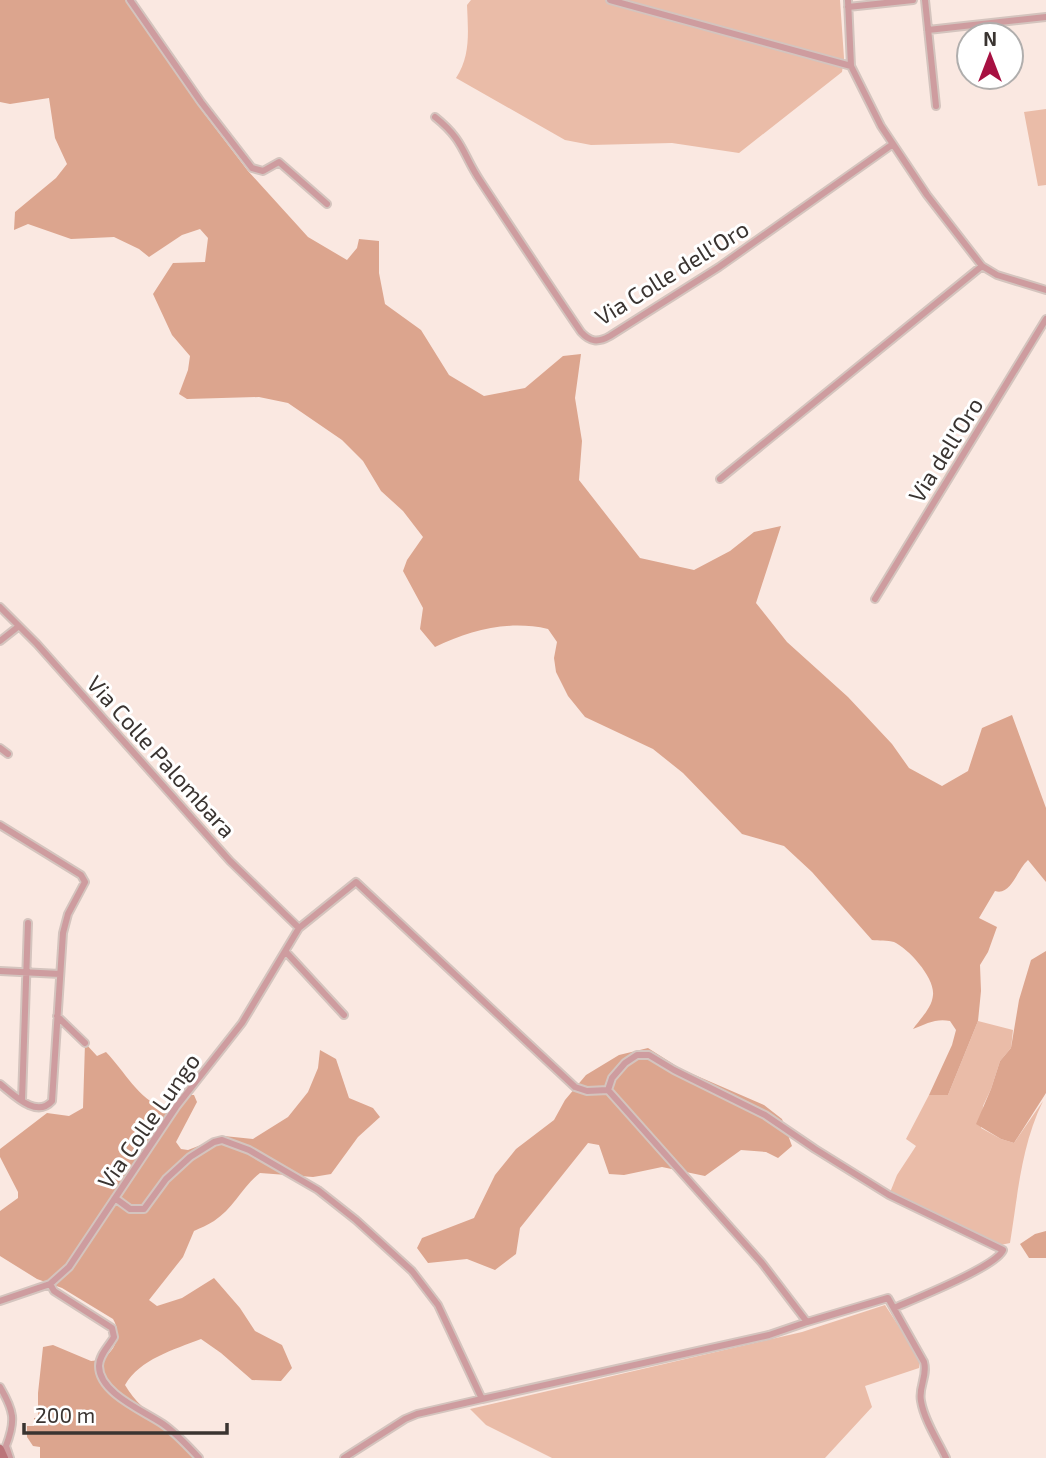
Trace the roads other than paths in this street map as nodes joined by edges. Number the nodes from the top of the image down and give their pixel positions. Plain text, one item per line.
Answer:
1 (130, 0) edge
2 (610, 0) edge
3 (913, 0) edge
4 (925, 0) edge
5 (848, 4) edge
6 (1046, 17) edge
7 (929, 30) junction
8 (851, 66) junction
9 (936, 106) dead end
10 (435, 117) dead end
11 (893, 145) junction
12 (327, 204) dead end
13 (982, 266) junction
14 (1046, 290) edge
15 (1046, 319) edge
16 (720, 479) dead end
17 (875, 600) dead end
18 (0, 607) edge
19 (19, 626) junction
20 (0, 640) edge
21 (0, 748) edge
22 (8, 754) dead end
23 (0, 825) edge
24 (28, 923) dead end
25 (299, 928) junction
26 (286, 951) junction
27 (0, 971) edge
28 (27, 972) junction
29 (60, 974) junction
30 (344, 1015) dead end
31 (57, 1016) junction
32 (85, 1043) dead end
33 (0, 1084) edge
34 (608, 1090) junction
35 (22, 1100) junction
36 (115, 1198) junction
37 (50, 1284) junction
38 (0, 1301) edge
39 (894, 1308) junction
40 (807, 1322) junction
41 (0, 1387) edge
42 (482, 1399) junction
43 (0, 1449) edge
44 (4, 1458) edge
45 (10, 1458) edge
46 (200, 1458) edge
47 (344, 1458) edge
48 (946, 1458) edge

1 - 12 street
2 - 8 street
3 - 5 street
4 - 7 street
5 - 8 street
6 - 7 street
7 - 9 street
8 - 11 street
10 - 11 street, Via Colle dell'Oro
11 - 13 street
13 - 14 street
13 - 16 street
15 - 17 street, Via dell'Oro
18 - 19 street, Via Colle Palombara
19 - 20 street
19 - 25 street, Via Colle Palombara
21 - 22 street
23 - 29 street
24 - 28 street
25 - 26 street, Via Colle Lungo
25 - 34 street
26 - 30 street
26 - 36 street, Via Colle Lungo
27 - 28 street
28 - 29 street
28 - 35 street
29 - 31 street
31 - 32 street
31 - 35 street
33 - 35 street
34 - 39 street
34 - 40 street
36 - 37 street, Via Colle Lungo
36 - 42 street
37 - 38 street, Via Colle Lungo
37 - 46 street
39 - 40 street
39 - 48 street
40 - 42 street
41 - 45 street
42 - 47 street
43 - 44 main road

